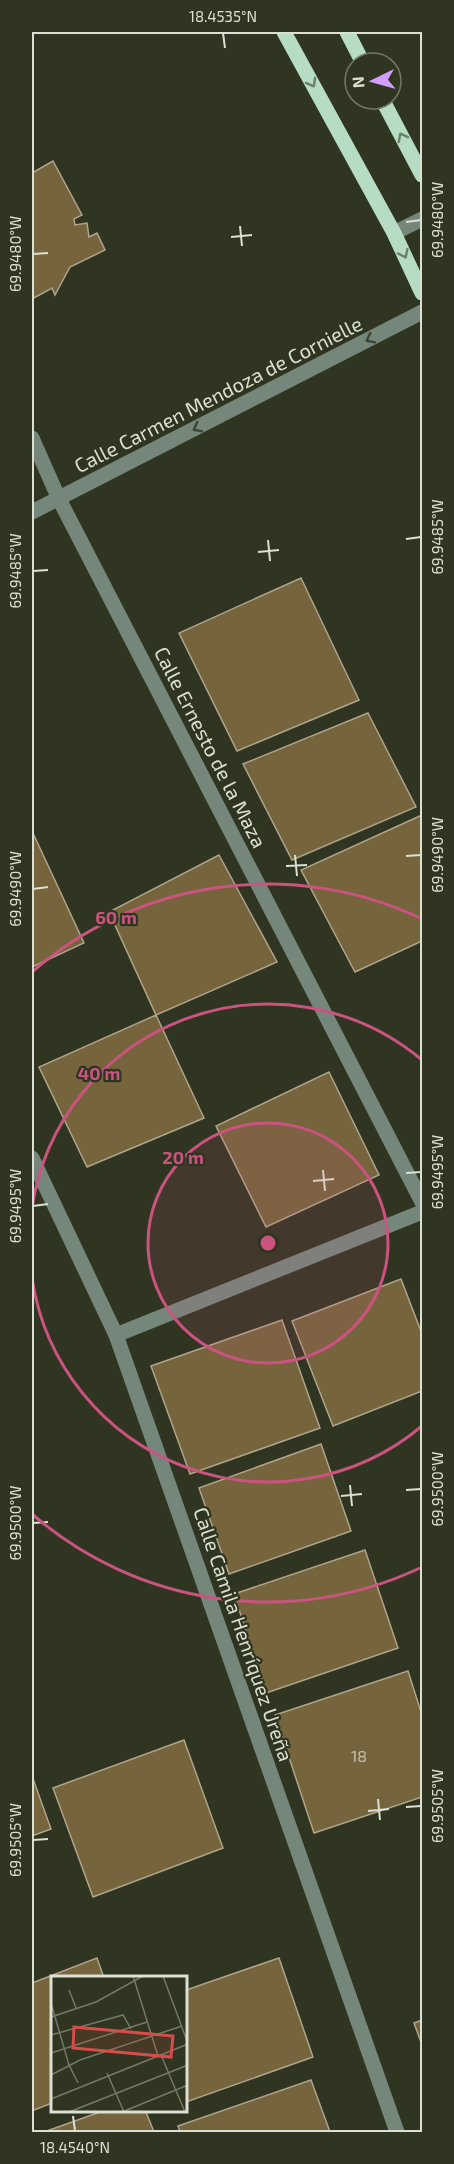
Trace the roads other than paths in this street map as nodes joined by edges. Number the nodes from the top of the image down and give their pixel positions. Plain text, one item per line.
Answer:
1 (284, 32) edge
2 (347, 32) edge
3 (357, 51) edge
4 (388, 111) edge
5 (423, 175) edge
6 (423, 219) edge
7 (394, 233) junction
8 (423, 293) edge
9 (423, 312) edge
10 (32, 438) edge
11 (59, 499) junction
12 (32, 512) edge
13 (32, 1158) edge
14 (423, 1202) edge
15 (423, 1212) edge
16 (116, 1335) junction
17 (397, 2133) edge

1 -> 7 main road
2 - 3 main road
5 -> 4 main road
6 - 7 street
7 -> 8 main road
9 -> 11 street, Calle Carmen Mendoza de Cornielle
10 - 11 street, Calle Ernesto de la Maza
11 - 12 street, Calle Carmen Mendoza de Cornielle
11 - 14 street, Calle Ernesto de la Maza
13 - 16 street, Calle Camila Henríquez Ureña
15 - 16 street
16 - 17 street, Calle Camila Henríquez Ureña

